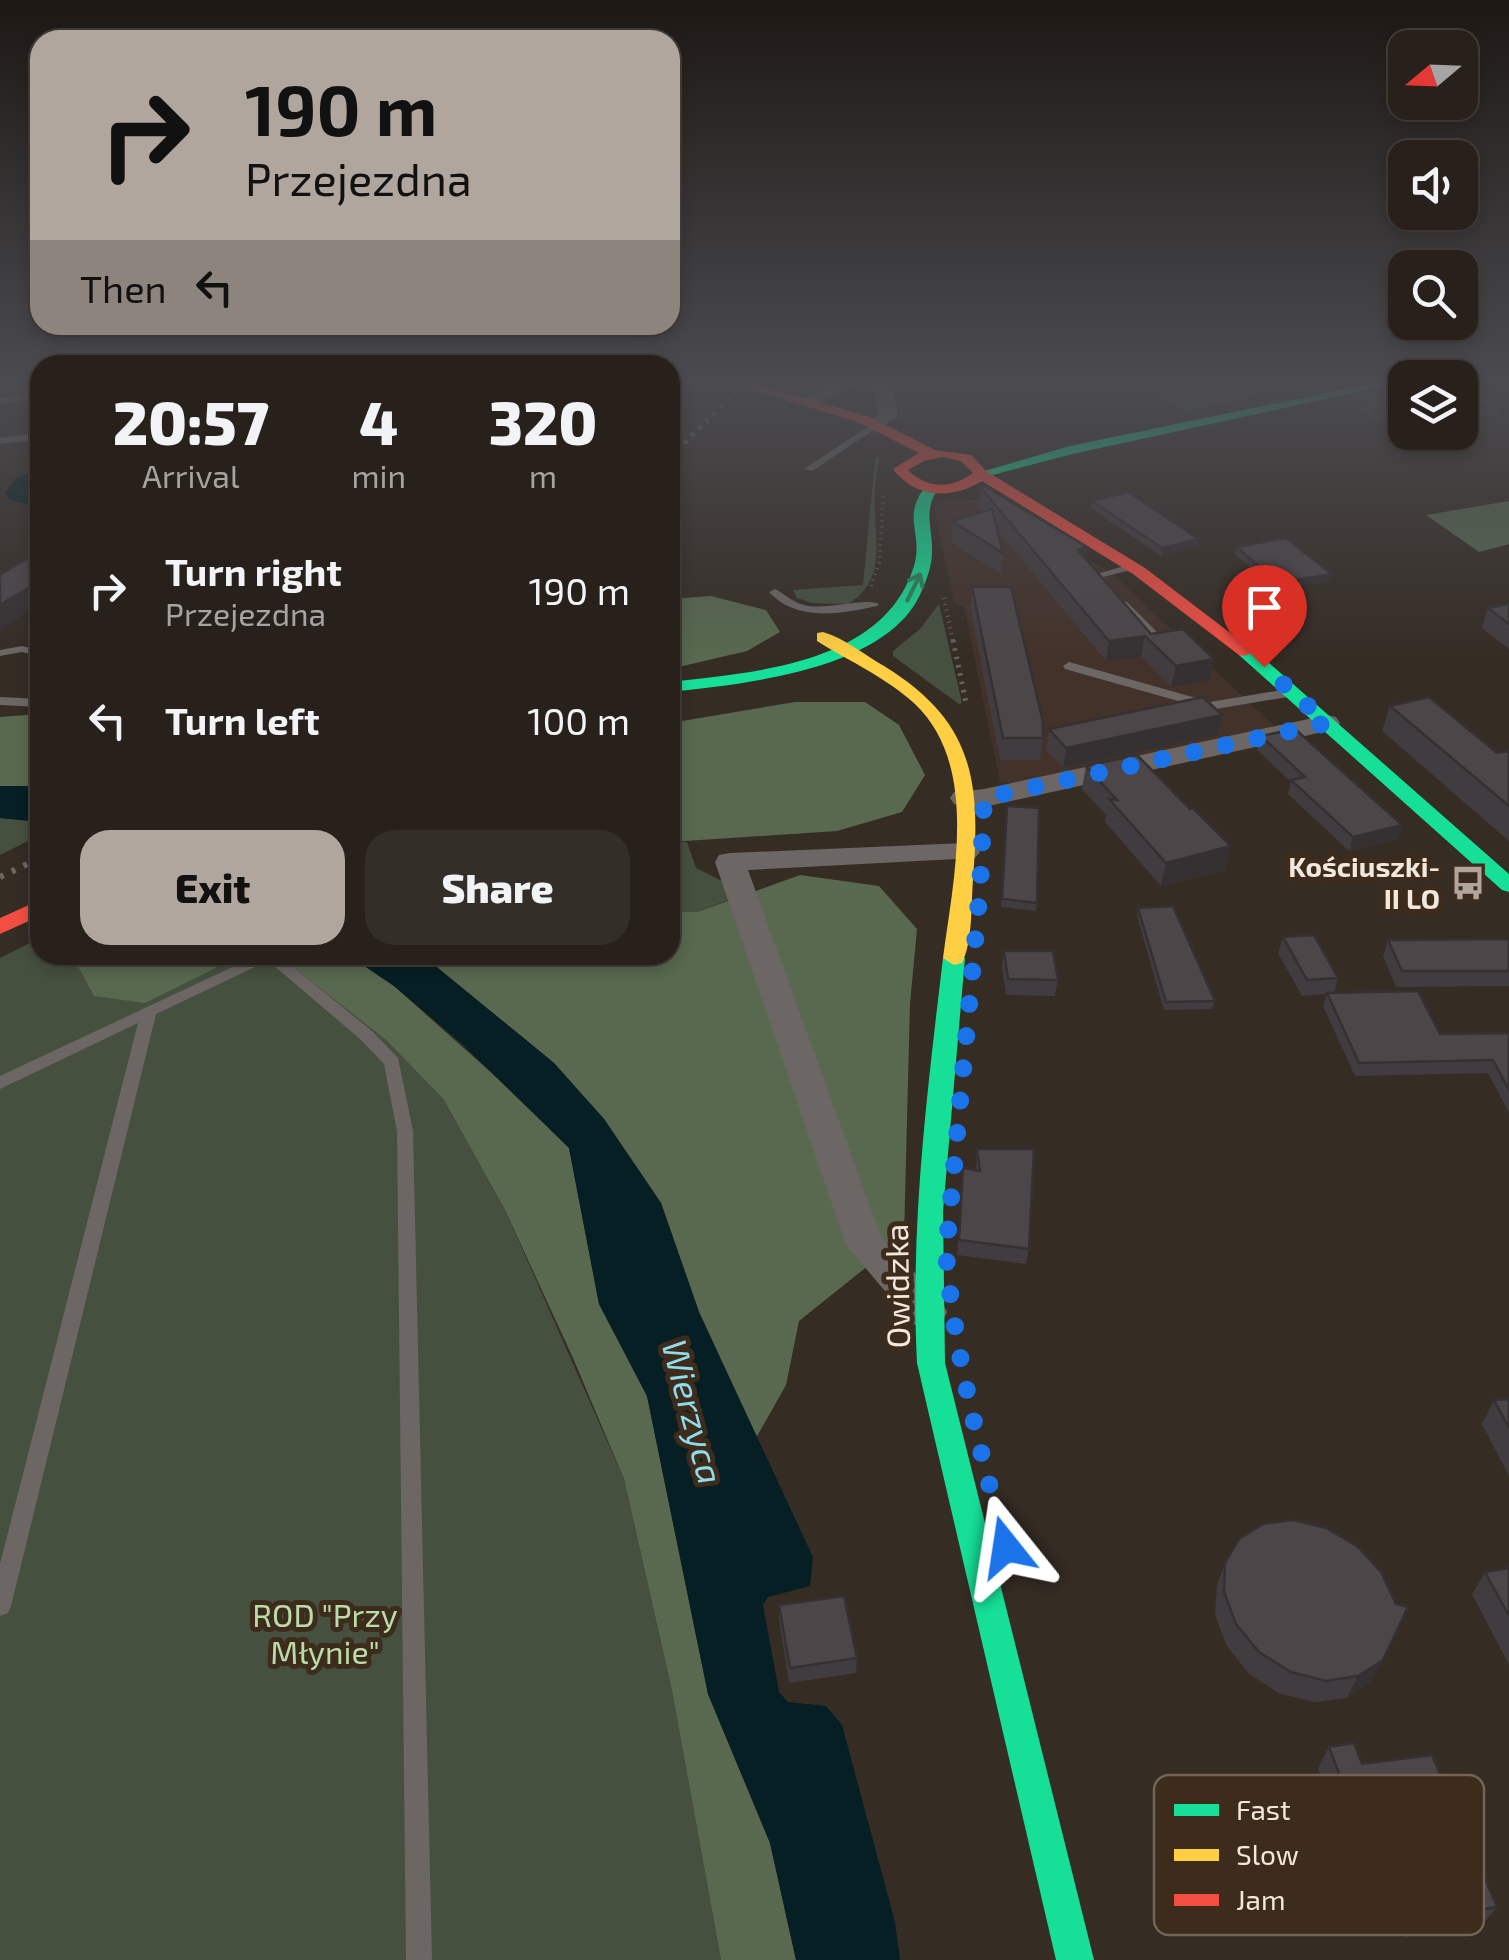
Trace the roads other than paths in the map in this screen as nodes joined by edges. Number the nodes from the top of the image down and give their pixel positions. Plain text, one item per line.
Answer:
1 (910, 475) edge
2 (924, 475) edge
3 (969, 475) edge
4 (980, 475) edge
5 (932, 488) junction
6 (897, 528) dead end
7 (1131, 566) junction
8 (776, 592) dead end
9 (870, 600) joint
10 (1152, 633) edge
11 (823, 637) junction
12 (843, 650) junction
13 (30, 651) edge
14 (0, 653) edge
15 (1069, 666) dead end
16 (680, 683) edge
17 (680, 685) edge
18 (1293, 692) junction
19 (0, 701) edge
20 (30, 702) edge
21 (1327, 723) junction
22 (964, 798) junction
23 (965, 852) junction
24 (1509, 886) edge
25 (30, 912) edge
26 (0, 927) edge
27 (246, 965) edge
28 (282, 965) edge
29 (149, 1011) junction
30 (0, 1082) edge
31 (927, 1312) junction
32 (0, 1606) edge
33 (419, 1960) edge
34 (1075, 1960) edge

1 - 6 street
2 - 5 street
3 - 5 street
4 - 7 street
12 -> 5 street
7 - 10 lane
7 - 18 street
8 - 9 lane
9 - 11 street
11 - 12 street, Owidzka
11 - 16 street
12 - 17 street
12 - 22 street, Owidzka
13 - 14 lane
15 - 18 lane
18 - 21 street
19 - 20 lane
21 - 22 street
21 - 24 street
22 - 23 street, Owidzka
23 - 31 street, Owidzka
23 - 31 street
25 - 26 street
27 - 29 lane
28 - 33 lane
29 - 30 lane
29 - 32 lane
31 - 34 street, Owidzka

